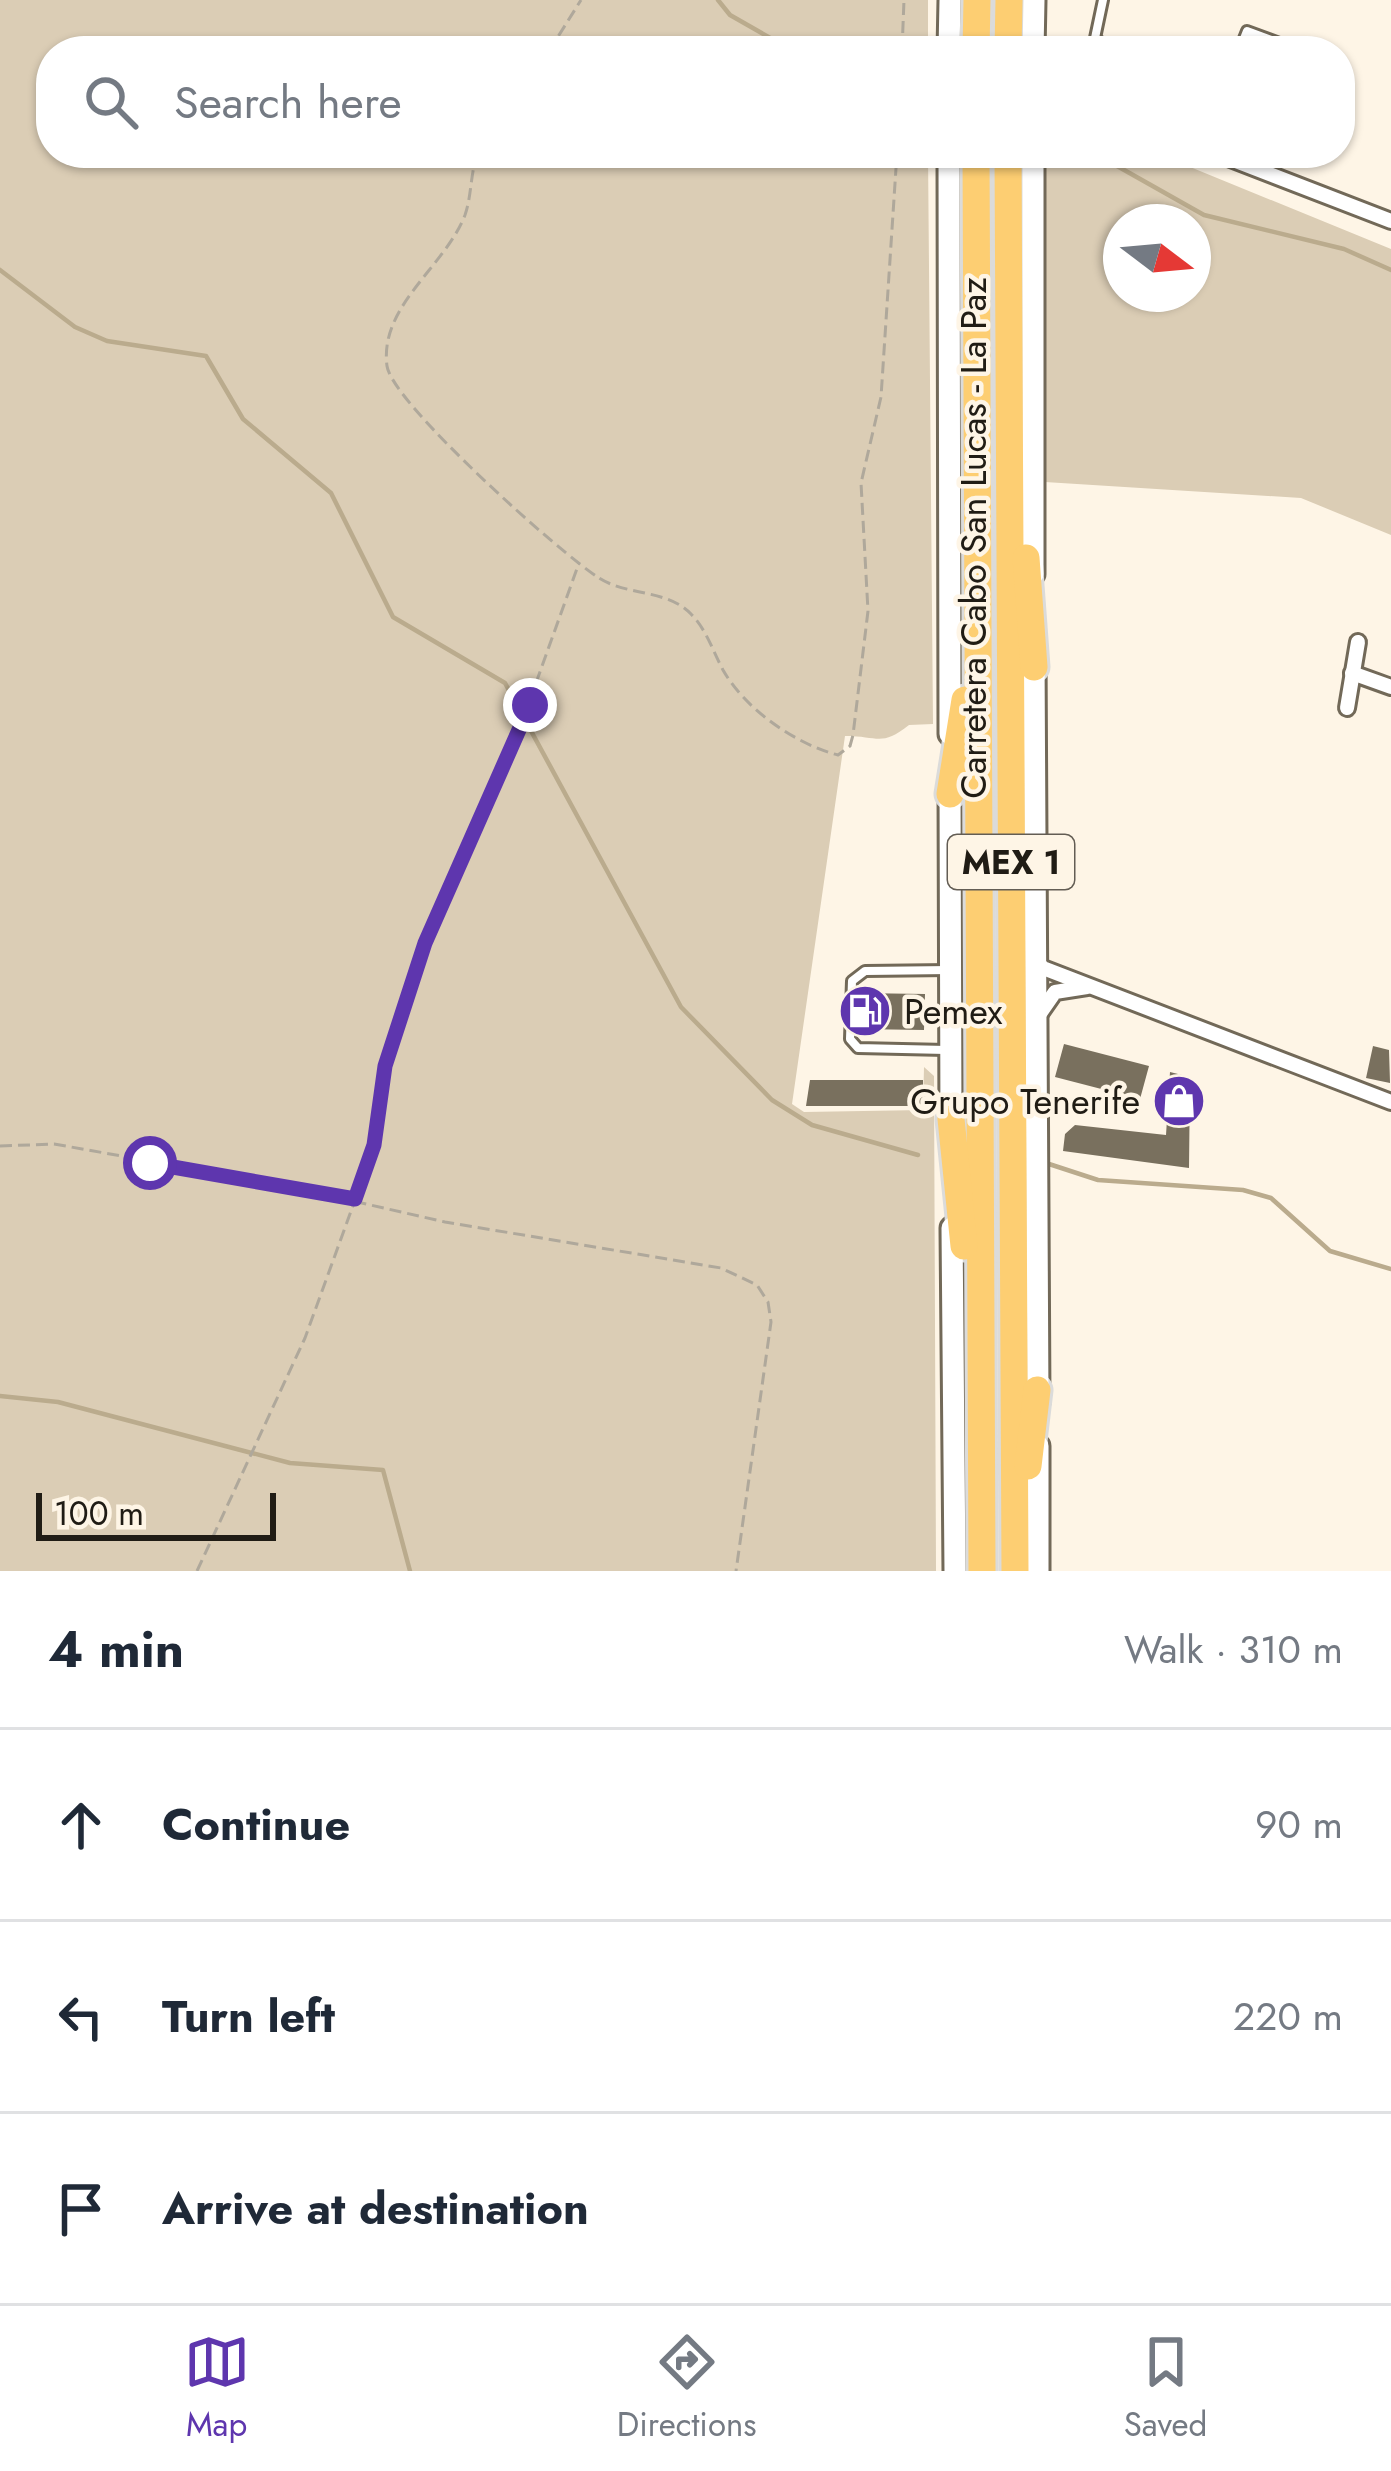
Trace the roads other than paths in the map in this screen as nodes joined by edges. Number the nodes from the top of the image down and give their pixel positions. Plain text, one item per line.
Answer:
1 (950, 0) edge
2 (977, 0) edge
3 (1009, 0) edge
4 (1034, 0) edge
5 (1102, 2) edge
6 (949, 36) edge
7 (976, 36) edge
8 (1008, 36) edge
9 (1033, 36) edge
10 (1095, 36) edge
11 (949, 168) edge
12 (976, 168) edge
13 (1008, 168) edge
14 (1033, 168) edge
15 (1268, 168) edge
16 (1391, 221) edge
17 (1008, 351) junction
18 (979, 577) junction
19 (1358, 642) dead end
20 (1034, 667) junction
21 (1352, 674) junction
22 (1391, 687) edge
23 (1346, 708) dead end
24 (950, 794) junction
25 (1035, 957) junction
26 (952, 970) junction
27 (1098, 988) junction
28 (1036, 1022) junction
29 (951, 1050) junction
30 (1391, 1102) edge
31 (951, 1119) junction
32 (1037, 1390) junction
33 (981, 1414) junction
34 (955, 1571) edge
35 (982, 1571) edge
36 (1015, 1571) edge
37 (1038, 1571) edge

1 - 6 main road
2 - 7 highway
3 - 8 highway
4 - 9 main road
5 - 10 lane
11 - 24 main road
12 - 18 highway, Carretera Cabo San Lucas - La Paz / MEX 1
13 - 17 highway, Carretera Cabo San Lucas - La Paz / MEX 1
14 - 20 main road
15 - 16 street
17 - 20 highway
17 - 36 highway, Carretera Cabo San Lucas - La Paz / MEX 1
18 - 24 highway
18 - 33 highway, Carretera Cabo San Lucas - La Paz / MEX 1
19 - 21 street
20 - 25 main road
21 - 22 street
21 - 23 street
24 - 26 main road
25 - 27 street
25 - 28 main road
26 - 29 main road
26 - 29 lane
27 - 28 street
27 - 30 street
28 - 32 main road
29 - 31 main road
31 - 33 highway
31 - 34 main road
32 - 36 highway
32 - 37 main road
33 - 35 highway, Carretera Cabo San Lucas - La Paz / MEX 1

